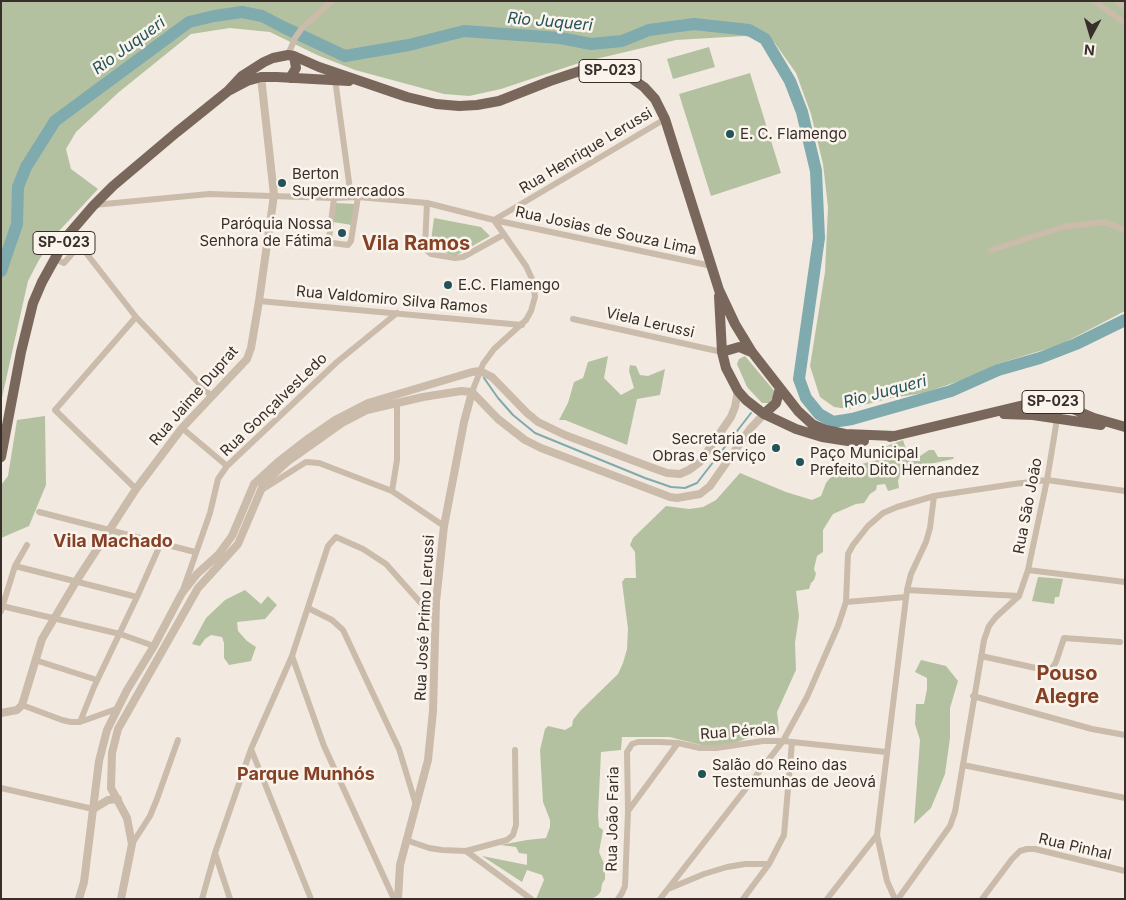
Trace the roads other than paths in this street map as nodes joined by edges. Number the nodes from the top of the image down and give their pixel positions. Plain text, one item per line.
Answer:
1 (332, 1) edge
2 (1094, 1) edge
3 (1116, 1) edge
4 (1125, 8) edge
5 (1125, 23) edge
6 (291, 56) junction
7 (264, 62) junction
8 (334, 76) junction
9 (261, 77) junction
10 (290, 78) junction
11 (228, 91) junction
12 (665, 118) junction
13 (274, 195) junction
14 (355, 197) junction
15 (334, 198) junction
16 (427, 203) junction
17 (93, 206) junction
18 (494, 220) junction
19 (1125, 230) edge
20 (503, 235) junction
21 (991, 250) dead end
22 (55, 259) junction
23 (712, 266) junction
24 (719, 290) junction
25 (259, 301) junction
26 (397, 313) junction
27 (136, 317) junction
28 (573, 319) dead end
29 (522, 325) junction
30 (722, 352) junction
31 (752, 352) junction
32 (480, 371) junction
33 (780, 388) junction
34 (738, 391) junction
35 (472, 392) junction
36 (212, 397) junction
37 (397, 403) junction
38 (764, 414) junction
39 (978, 416) junction
40 (1094, 418) junction
41 (1058, 419) junction
42 (182, 428) junction
43 (1125, 428) edge
44 (895, 436) junction
45 (1, 456) edge
46 (227, 466) junction
47 (1047, 480) junction
48 (252, 488) junction
49 (136, 489) junction
50 (260, 491) junction
51 (392, 491) junction
52 (1125, 491) edge
53 (934, 496) junction
54 (39, 512) dead end
55 (444, 526) junction
56 (110, 529) junction
57 (160, 543) junction
58 (27, 545) dead end
59 (195, 552) junction
60 (15, 566) junction
61 (1028, 570) junction
62 (77, 580) junction
63 (1125, 582) edge
64 (184, 590) junction
65 (196, 592) junction
66 (906, 593) junction
67 (1019, 596) junction
68 (137, 597) junction
69 (178, 602) junction
70 (846, 602) junction
71 (186, 608) junction
72 (308, 608) junction
73 (2, 609) edge
74 (54, 618) junction
75 (436, 620) junction
76 (120, 634) junction
77 (1120, 642) dead end
78 (154, 646) junction
79 (292, 656) junction
80 (981, 656) junction
81 (35, 660) junction
82 (97, 680) junction
83 (973, 696) junction
84 (22, 705) junction
85 (119, 708) junction
86 (1, 713) edge
87 (80, 722) junction
88 (1124, 735) edge
89 (178, 740) dead end
90 (783, 741) junction
91 (792, 742) junction
92 (678, 743) junction
93 (251, 749) junction
94 (515, 750) dead end
95 (627, 752) joint
96 (886, 752) junction
97 (963, 765) junction
98 (1, 788) edge
99 (1125, 798) edge
100 (118, 799) junction
101 (416, 807) junction
102 (93, 809) junction
103 (628, 811) junction
104 (877, 835) junction
105 (406, 840) junction
106 (132, 844) junction
107 (466, 850) junction
108 (215, 853) junction
109 (769, 864) junction
110 (1125, 871) edge
111 (667, 889) junction
112 (79, 899) edge
113 (121, 899) edge
114 (202, 899) edge
115 (230, 899) edge
116 (311, 899) edge
117 (394, 899) edge
118 (398, 899) edge
119 (531, 899) edge
120 (618, 899) edge
121 (660, 899) edge
122 (743, 899) edge
123 (827, 899) edge
124 (896, 899) edge
125 (982, 899) edge

1 - 6 street
2 - 5 street
3 - 4 street
6 - 7 main road, SP-023
6 - 8 main road, SP-023
6 - 10 main road
7 - 9 main road
7 - 11 main road, SP-023
8 - 10 main road, SP-023
8 - 12 main road, SP-023
8 - 14 street
9 - 10 main road, SP-023
9 - 11 main road, SP-023
9 - 13 street, Rua Jaime Duprat
11 - 17 main road, SP-023
12 - 18 street, Rua Henrique Lerussi
12 - 23 main road, SP-023
13 - 15 street, Rua Josias de Souza Lima
13 - 17 street, Rua Josias de Souza Lima
13 - 25 street, Rua Jaime Duprat
14 - 15 street, Rua Josias de Souza Lima
14 - 15 street
14 - 16 street, Rua Josias de Souza Lima
16 - 18 street, Rua Josias de Souza Lima
16 - 20 street
17 - 22 main road, SP-023
18 - 20 street, Rua José Primo Lerussi
18 - 23 street, Rua Josias de Souza Lima
19 - 21 street
20 - 29 street, Rua José Primo Lerussi
22 - 27 street
22 - 45 main road, SP-023
23 - 24 main road, SP-023
24 - 30 main road, SP-023
24 - 31 main road, SP-023
25 - 26 street, Rua Valdomiro Silva Ramos
25 - 36 street, Rua Jaime Duprat
26 - 29 street, Rua Valdomiro Silva Ramos
26 - 46 street, Rua GonçalvesLedo
27 - 36 street
27 - 49 street
28 - 30 street, Viela Lerussi
29 - 32 street, Rua José Primo Lerussi
30 - 31 main road
30 - 34 main road, SP-023
31 - 33 main road, SP-023
32 - 34 street
32 - 35 street, Rua José Primo Lerussi
32 - 48 street
33 - 38 main road
33 - 44 main road, SP-023
34 - 38 main road, SP-023
35 - 37 street
35 - 38 street
35 - 55 street, Rua José Primo Lerussi
36 - 42 street, Rua Jaime Duprat
37 - 50 street
37 - 51 street
38 - 44 main road, SP-023
39 - 40 main road, SP-023
39 - 41 main road, SP-023
39 - 44 main road, SP-023
40 - 41 main road
40 - 43 main road, SP-023
41 - 43 main road, SP-023
41 - 47 street, Rua São João
42 - 46 street
42 - 49 street, Rua Jaime Duprat
46 - 59 street, Rua GonçalvesLedo
47 - 52 street
47 - 53 street
47 - 61 street, Rua São João
48 - 50 street
48 - 64 street
49 - 56 street, Rua Jaime Duprat
50 - 51 street
50 - 65 street
51 - 55 street
53 - 66 street
53 - 70 street
54 - 56 street
55 - 75 street, Rua José Primo Lerussi
56 - 57 street
56 - 62 street, Rua Jaime Duprat
57 - 59 street
57 - 68 street
58 - 60 street
59 - 64 street, Rua GonçalvesLedo
60 - 62 street
60 - 73 street
61 - 63 street
61 - 67 street, Rua São João
62 - 68 street
62 - 74 street, Rua Jaime Duprat
64 - 65 street
64 - 69 street
65 - 71 street
66 - 67 street
66 - 70 street
66 - 96 street
67 - 80 street
68 - 76 street
69 - 71 street
69 - 78 street
70 - 90 street
71 - 100 street
72 - 75 street
72 - 79 street
72 - 101 street
73 - 74 street
74 - 76 street
74 - 81 street, Rua Jaime Duprat
75 - 101 street, Rua José Primo Lerussi
76 - 78 street
76 - 82 street
77 - 80 street
78 - 85 street
79 - 93 street
79 - 117 street
80 - 83 street
81 - 82 street
81 - 84 street, Rua Jaime Duprat
82 - 87 street
83 - 88 street
83 - 97 street
84 - 86 street
84 - 87 street
85 - 87 street
85 - 102 street
89 - 106 street
90 - 91 street, Rua Pérola
90 - 92 street, Rua Pérola
90 - 111 street
91 - 96 street, Rua Pérola
91 - 109 street
92 - 95 street, Rua Pérola
92 - 103 street
93 - 108 street
93 - 116 street
94 - 107 street
95 - 103 street, Rua João Faria
96 - 104 street
97 - 99 street
97 - 124 street
98 - 102 street
100 - 102 street
100 - 106 street
101 - 105 street, Rua José Primo Lerussi
102 - 112 street
103 - 120 street, Rua João Faria
104 - 123 street
104 - 124 street
105 - 107 street
105 - 118 street, Rua José Primo Lerussi
106 - 113 street
107 - 119 street
108 - 114 street
108 - 115 street
109 - 111 street
109 - 122 street
110 - 125 street, Rua Pinhal
111 - 121 street

